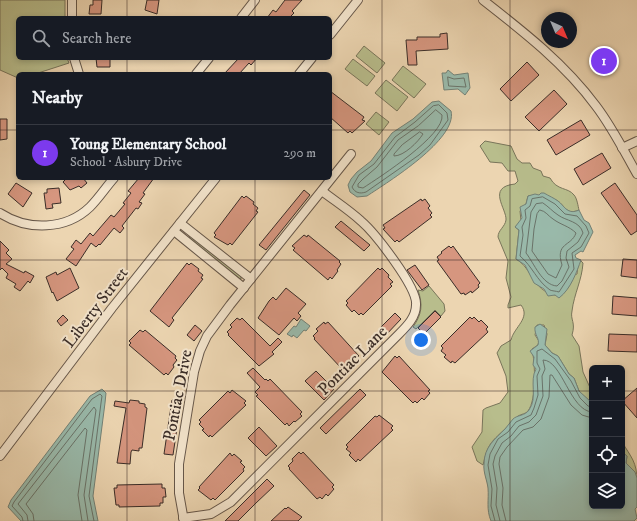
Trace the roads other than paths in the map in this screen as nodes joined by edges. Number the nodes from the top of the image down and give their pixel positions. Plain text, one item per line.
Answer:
1 (72, 0) edge
2 (255, 0) edge
3 (358, 0) edge
4 (483, 0) edge
5 (72, 16) edge
6 (243, 16) edge
7 (332, 32) edge
8 (75, 60) edge
9 (207, 60) edge
10 (310, 60) edge
11 (78, 72) edge
12 (198, 72) edge
13 (301, 72) edge
14 (637, 141) edge
15 (622, 148) junction
16 (351, 154) dead end
17 (637, 174) edge
18 (332, 178) edge
19 (112, 180) edge
20 (214, 180) edge
21 (331, 180) edge
22 (322, 191) junction
23 (0, 213) edge
24 (180, 223) junction
25 (174, 231) junction
26 (251, 279) junction
27 (244, 288) junction
28 (0, 456) edge
29 (183, 520) edge

1 - 5 street
2 - 6 street
3 - 7 street
4 - 15 street
8 - 11 street
9 - 12 street
10 - 13 street
14 - 15 street
15 - 17 street
16 - 18 street, Pontiac Drive
19 - 23 street
20 - 24 street, Liberty Street
21 - 22 street, Pontiac Drive
22 - 26 street, Pontiac Drive
22 - 29 street, Pontiac Lane
24 - 25 street, Liberty Street
24 - 26 street
25 - 27 street
25 - 28 street, Liberty Street
26 - 27 street, Pontiac Drive
27 - 29 street, Pontiac Drive

